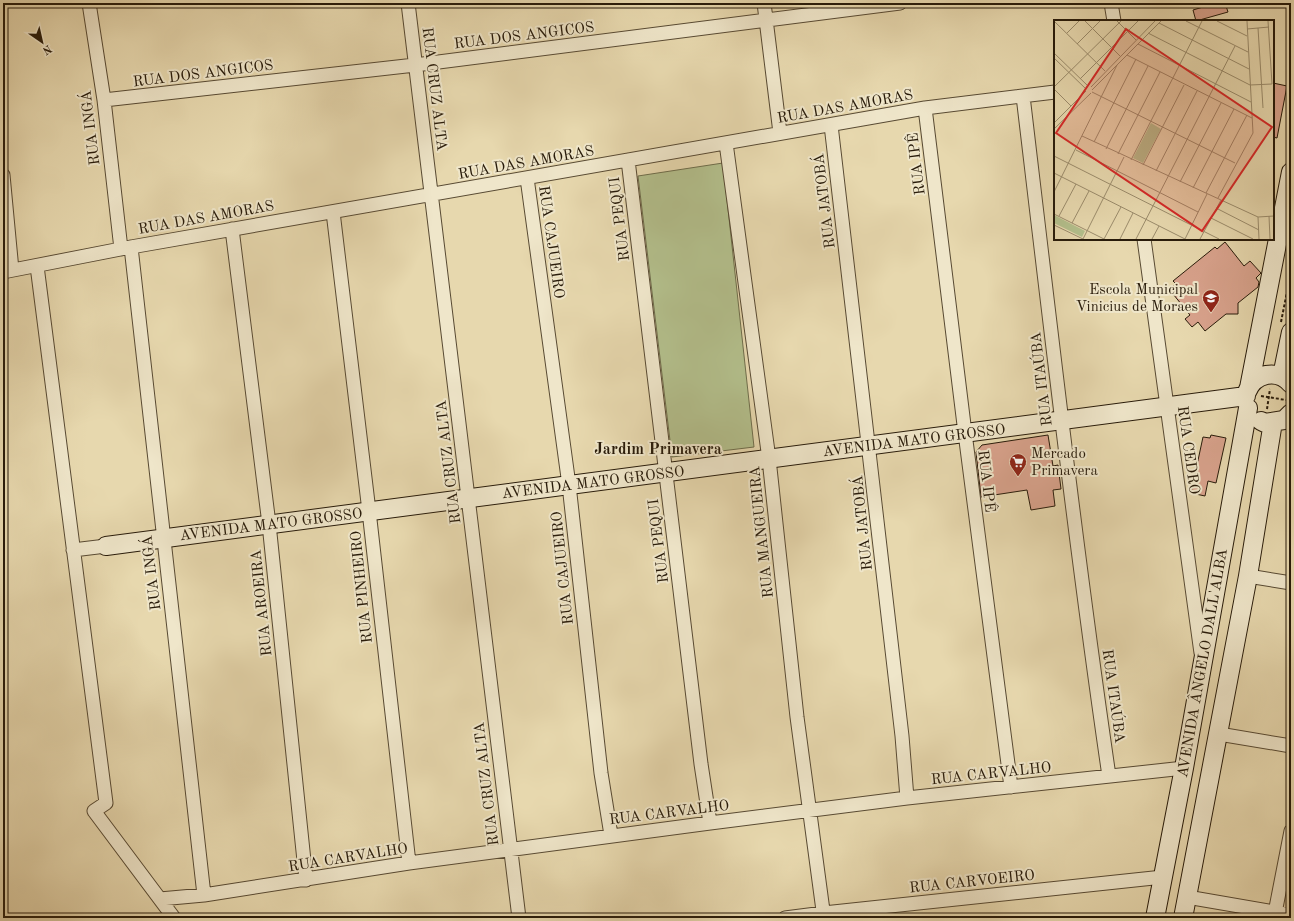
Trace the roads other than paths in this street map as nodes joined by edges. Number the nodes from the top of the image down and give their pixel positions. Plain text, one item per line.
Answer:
1 (89, 3) edge
2 (408, 3) edge
3 (764, 3) edge
4 (900, 3) edge
5 (1111, 3) edge
6 (766, 20) junction
7 (1114, 20) edge
8 (415, 64) junction
9 (1054, 92) edge
10 (1023, 96) junction
11 (104, 100) junction
12 (925, 108) junction
13 (831, 125) junction
14 (780, 133) junction
15 (726, 143) junction
16 (628, 160) junction
17 (1291, 172) edge
18 (3, 176) edge
19 (527, 178) junction
20 (432, 194) junction
21 (4, 199) edge
22 (333, 212) junction
23 (232, 229) junction
24 (1144, 240) edge
25 (126, 248) junction
26 (37, 266) junction
27 (8, 271) edge
28 (1291, 332) edge
29 (1288, 393) edge
30 (1247, 396) junction
31 (1166, 406) junction
32 (1062, 420) junction
33 (1273, 422) junction
34 (965, 433) junction
35 (869, 446) junction
36 (769, 459) junction
37 (666, 472) junction
38 (569, 485) junction
39 (468, 498) junction
40 (369, 511) junction
41 (269, 524) junction
42 (163, 538) junction
43 (106, 546) joint
44 (73, 550) junction
45 (1248, 576) junction
46 (1291, 583) edge
47 (1202, 666) junction
48 (1219, 734) junction
49 (1291, 746) edge
50 (1184, 768) junction
51 (1109, 776) junction
52 (1011, 787) junction
53 (907, 798) junction
54 (809, 810) junction
55 (710, 823) junction
56 (1291, 831) edge
57 (611, 835) junction
58 (509, 850) junction
59 (409, 864) junction
60 (1163, 877) junction
61 (306, 880) junction
62 (204, 895) junction
63 (1187, 897) junction
64 (160, 899) junction
65 (824, 915) edge
66 (1275, 915) edge
67 (1291, 915) edge
68 (174, 918) edge
69 (519, 918) edge
70 (785, 918) edge
71 (1155, 918) edge
72 (1183, 918) edge

1 - 11 street, RUA INGÁ
2 - 8 street, RUA CRUZ ALTA
3 - 6 street
4 - 6 street, RUA DOS ANGICOS
5 - 7 street
6 - 8 street, RUA DOS ANGICOS
6 - 14 street
8 - 11 street, RUA DOS ANGICOS
8 - 20 street, RUA CRUZ ALTA
9 - 10 street, RUA DAS AMORAS
10 - 12 street, RUA DAS AMORAS
10 - 32 street, RUA ITAÚBA
11 - 25 street, RUA INGÁ
12 - 13 street, RUA DAS AMORAS
12 - 34 street, RUA IPÊ
13 - 14 street, RUA DAS AMORAS
13 - 35 street, RUA JATOBÁ
14 - 15 street, RUA DAS AMORAS
15 - 16 street, RUA DAS AMORAS
15 - 36 street, RUA MANGUEIRA
16 - 19 street, RUA DAS AMORAS
16 - 37 street, RUA PEQUI
17 - 30 street, AVENIDA ÂNGELO DALL'ALBA
18 - 21 street
19 - 20 street, RUA DAS AMORAS
19 - 38 street, RUA CAJUEIRO
20 - 22 street, RUA DAS AMORAS
20 - 39 street, RUA CRUZ ALTA
21 - 27 street
22 - 23 street, RUA DAS AMORAS
22 - 40 street, RUA PINHEIRO
23 - 25 street, RUA DAS AMORAS
23 - 41 street, RUA AROEIRA
24 - 31 street, RUA CEDRO
25 - 26 street, RUA DAS AMORAS
25 - 42 street, RUA INGÁ
26 - 27 street, RUA DAS AMORAS
26 - 44 street
28 - 29 street
29 - 30 street
29 - 33 street
30 - 31 street, AVENIDA MATO GROSSO
30 - 33 street
30 - 47 street, AVENIDA ÂNGELO DALL'ALBA
31 - 32 street, AVENIDA MATO GROSSO
31 - 47 street, RUA CEDRO
32 - 34 street, AVENIDA MATO GROSSO
32 - 51 street, RUA ITAÚBA
33 - 45 street, AVENIDA ÂNGELO DALL'ALBA
34 - 35 street, AVENIDA MATO GROSSO
34 - 52 street, RUA IPÊ
35 - 36 street, AVENIDA MATO GROSSO
35 - 53 street, RUA JATOBÁ
36 - 37 street, AVENIDA MATO GROSSO
36 - 54 street, RUA MANGUEIRA
37 - 38 street, AVENIDA MATO GROSSO
37 - 55 street, RUA PEQUI
38 - 39 street, AVENIDA MATO GROSSO
38 - 57 street, RUA CAJUEIRO
39 - 40 street, AVENIDA MATO GROSSO
39 - 58 street, RUA CRUZ ALTA
40 - 41 street, AVENIDA MATO GROSSO
40 - 59 street, RUA PINHEIRO
41 - 42 street, AVENIDA MATO GROSSO
41 - 61 street, RUA AROEIRA
42 - 43 street, AVENIDA MATO GROSSO
42 - 62 street, RUA INGÁ
43 - 44 street
44 - 64 street
45 - 46 street
45 - 48 street, AVENIDA ÂNGELO DALL'ALBA
47 - 50 street, AVENIDA ÂNGELO DALL'ALBA
48 - 49 street
48 - 63 street, AVENIDA ÂNGELO DALL'ALBA
50 - 51 street, RUA CARVALHO
50 - 60 street, AVENIDA ÂNGELO DALL'ALBA
51 - 52 street, RUA CARVALHO
52 - 53 street, RUA CARVALHO
53 - 54 street, RUA CARVALHO
54 - 55 street, RUA CARVALHO
54 - 65 street, RUA MANGUEIRA
55 - 57 street, RUA CARVALHO
56 - 66 street
57 - 58 street, RUA CARVALHO
58 - 59 street, RUA CARVALHO
58 - 69 street, RUA CRUZ ALTA
59 - 61 street, RUA CARVALHO
60 - 65 street, RUA CARVOEIRO
60 - 71 street, AVENIDA ÂNGELO DALL'ALBA
61 - 62 street, RUA CARVALHO
62 - 64 street, RUA CARVALHO
63 - 66 street
63 - 72 street, AVENIDA ÂNGELO DALL'ALBA
64 - 68 street
65 - 70 street, RUA CARVOEIRO
66 - 67 street

